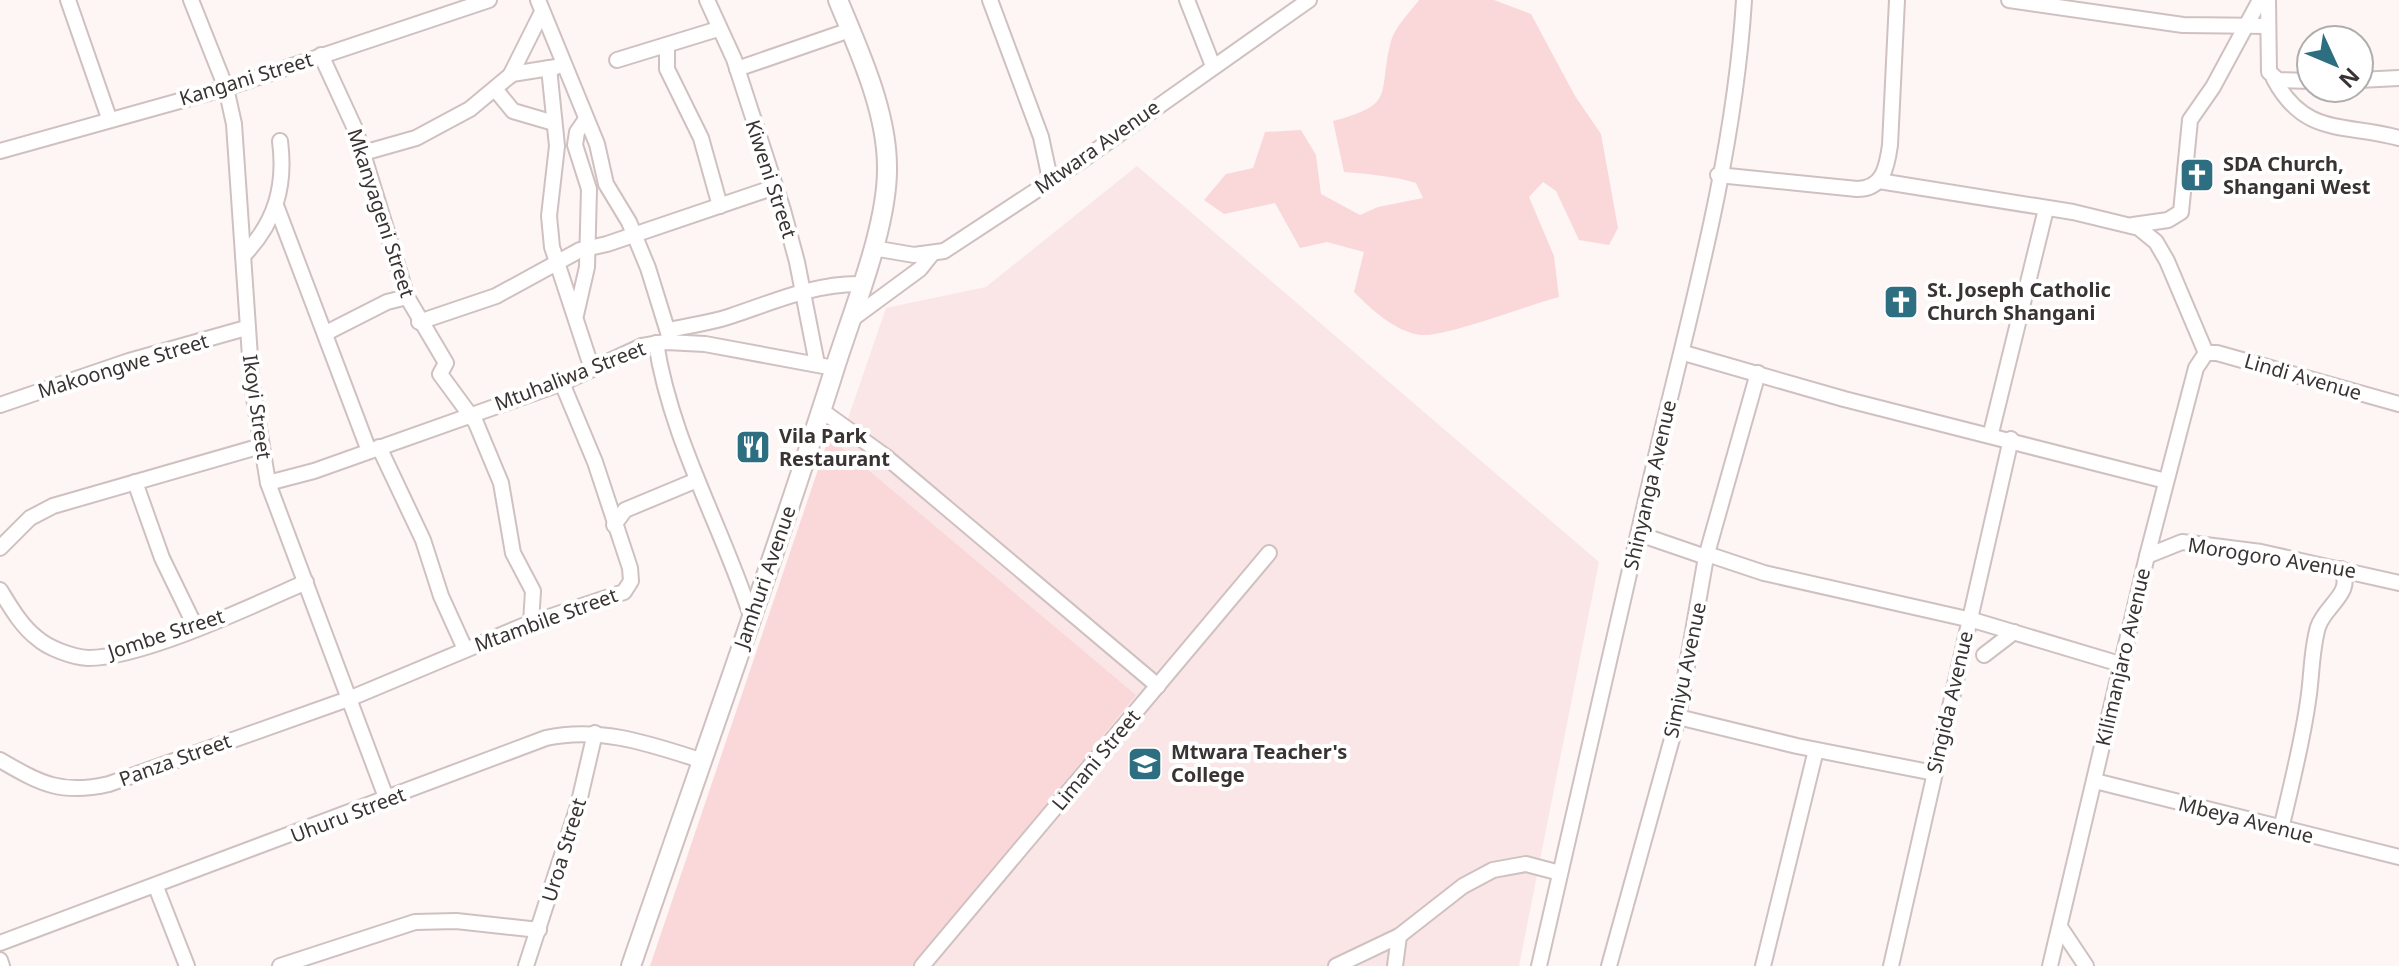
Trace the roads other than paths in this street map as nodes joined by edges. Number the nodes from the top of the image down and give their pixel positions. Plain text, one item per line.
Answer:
1 (68, 0) edge
2 (191, 0) edge
3 (489, 0) edge
4 (707, 0) edge
5 (838, 0) edge
6 (990, 0) edge
7 (1187, 0) edge
8 (1309, 0) edge
9 (1744, 0) edge
10 (1897, 0) edge
11 (2009, 0) edge
12 (2019, 0) edge
13 (2260, 0) edge
14 (2268, 0) edge
15 (540, 6) edge
16 (444, 7) edge
17 (2268, 26) junction
18 (2244, 27) junction
19 (718, 29) junction
20 (850, 30) junction
21 (667, 45) junction
22 (321, 55) junction
23 (617, 60) dead end
24 (566, 66) junction
25 (1213, 66) junction
26 (549, 68) junction
27 (737, 69) junction
28 (509, 76) junction
29 (2399, 78) edge
30 (2274, 79) junction
31 (2375, 79) edge
32 (2295, 80) edge
33 (226, 88) junction
34 (495, 89) junction
35 (109, 118) junction
36 (586, 119) junction
37 (554, 123) junction
38 (2399, 138) edge
39 (280, 141) dead end
40 (0, 151) edge
41 (363, 153) junction
42 (1718, 175) junction
43 (1050, 179) junction
44 (1879, 181) junction
45 (775, 187) junction
46 (720, 206) junction
47 (277, 208) junction
48 (2046, 209) junction
49 (2133, 225) junction
50 (634, 235) junction
51 (588, 247) junction
52 (873, 248) junction
53 (932, 254) junction
54 (243, 256) junction
55 (556, 265) junction
56 (861, 284) junction
57 (803, 293) junction
58 (407, 297) junction
59 (576, 315) junction
60 (849, 321) junction
61 (419, 322) junction
62 (246, 328) junction
63 (326, 333) junction
64 (665, 338) junction
65 (1684, 353) junction
66 (2206, 353) junction
67 (825, 366) junction
68 (592, 369) junction
69 (1758, 373) junction
70 (562, 383) junction
71 (2399, 404) edge
72 (0, 405) edge
73 (821, 410) junction
74 (469, 414) junction
75 (1991, 433) junction
76 (2011, 439) junction
77 (261, 446) junction
78 (374, 449) junction
79 (697, 480) junction
80 (2166, 481) junction
81 (135, 482) junction
82 (268, 483) junction
83 (614, 525) junction
84 (1639, 534) junction
85 (0, 548) edge
86 (1269, 553) dead end
87 (1707, 555) junction
88 (2147, 556) junction
89 (2341, 569) junction
90 (306, 582) junction
91 (2399, 583) edge
92 (0, 590) edge
93 (751, 616) junction
94 (1969, 620) junction
95 (531, 623) junction
96 (196, 628) junction
97 (2014, 632) junction
98 (465, 649) junction
99 (1984, 655) dead end
100 (2120, 664) junction
101 (1158, 686) junction
102 (351, 698) junction
103 (1678, 717) junction
104 (595, 733) junction
105 (1816, 750) junction
106 (0, 760) edge
107 (700, 760) junction
108 (1934, 773) junction
109 (2095, 781) junction
110 (387, 800) junction
111 (2281, 829) junction
112 (2399, 857) edge
113 (1560, 873) junction
114 (156, 887) junction
115 (2060, 927) junction
116 (539, 930) junction
117 (1399, 936) junction
118 (0, 943) edge
119 (0, 960) edge
120 (2052, 961) edge
121 (2, 966) edge
122 (187, 966) edge
123 (280, 966) edge
124 (526, 966) edge
125 (631, 966) edge
126 (922, 966) edge
127 (1336, 966) edge
128 (1395, 966) edge
129 (1539, 966) edge
130 (1609, 966) edge
131 (1763, 966) edge
132 (1891, 966) edge
133 (2084, 966) edge

1 - 35 street
2 - 33 street, Ikoyi Street
3 - 16 street, Kangani Street
4 - 19 street, Kiweni Street
5 - 20 street, Jamhuri Avenue
6 - 43 street
7 - 25 street
8 - 25 street, Mtwara Avenue
9 - 42 street, Shinyanga Avenue
10 - 44 street
11 - 12 street
12 - 18 street
13 - 18 street
14 - 17 street
15 - 24 street
15 - 28 street
16 - 22 street, Kangani Street
17 - 18 street
17 - 30 street
18 - 49 street
19 - 21 street
19 - 27 street, Kiweni Street
20 - 27 street
20 - 52 street, Jamhuri Avenue
21 - 23 street
21 - 46 street
22 - 33 street, Kangani Street
22 - 41 street, Mkanyageni Street
24 - 26 street
24 - 36 street
25 - 43 street, Mtwara Avenue
26 - 28 street
26 - 37 street
27 - 45 street, Kiweni Street
28 - 34 street
29 - 31 street
30 - 32 street
30 - 38 street
33 - 35 street, Kangani Street
33 - 54 street, Ikoyi Street
34 - 37 street
34 - 41 street
35 - 40 street, Kangani Street
36 - 50 street
36 - 51 street
37 - 55 street
39 - 47 street
41 - 58 street, Mkanyageni Street
42 - 44 street
42 - 65 street, Shinyanga Avenue
43 - 53 street, Mtwara Avenue
44 - 48 street
45 - 46 street, Mkanyageni Street
45 - 57 street, Kiweni Street
46 - 50 street, Mkanyageni Street
47 - 54 street
47 - 63 street
48 - 49 street
48 - 75 street
49 - 66 street
50 - 51 street, Mkanyageni Street
50 - 64 street
51 - 55 street, Mkanyageni Street
51 - 59 street
52 - 53 street
52 - 56 street, Jamhuri Avenue
53 - 60 street, Mtwara Avenue
54 - 62 street, Ikoyi Street
55 - 59 street
55 - 61 street, Mkanyageni Street
56 - 57 street
56 - 60 street, Jamhuri Avenue
57 - 64 street
57 - 67 street, Kiweni Street
58 - 61 street, Mkanyageni Street
58 - 63 street
59 - 68 street
60 - 67 street, Jamhuri Avenue
61 - 74 street
62 - 72 street, Makoongwe Street
62 - 77 street, Ikoyi Street
63 - 78 street
64 - 67 street, Mtuhaliwa Street
64 - 68 street, Mtuhaliwa Street
64 - 79 street
65 - 69 street
65 - 84 street, Shinyanga Avenue
66 - 71 street, Lindi Avenue
66 - 80 street, Kilimanjaro Avenue
67 - 73 street, Jamhuri Avenue
68 - 70 street, Mtuhaliwa Street
69 - 75 street
69 - 87 street, Simiyu Avenue
70 - 74 street, Mtuhaliwa Street
70 - 83 street, Mtambile Street
73 - 93 street, Jamhuri Avenue
73 - 101 street
74 - 78 street, Mtuhaliwa Street
74 - 95 street
75 - 76 street
76 - 80 street
76 - 94 street, Singida Avenue
77 - 81 street
77 - 82 street, Ikoyi Street
78 - 82 street, Mtuhaliwa Street
78 - 98 street
79 - 83 street
79 - 93 street
80 - 88 street, Kilimanjaro Avenue
81 - 85 street
81 - 96 street
82 - 90 street, Ikoyi Street
83 - 95 street, Mtambile Street
84 - 87 street
84 - 113 street, Shinyanga Avenue
86 - 101 street, Limani Street
87 - 94 street
87 - 103 street, Simiyu Avenue
88 - 89 street, Morogoro Avenue
88 - 100 street, Kilimanjaro Avenue
89 - 91 street, Morogoro Avenue
89 - 111 street
90 - 96 street, Jombe Street
90 - 102 street, Ikoyi Street
92 - 96 street, Jombe Street
93 - 107 street, Jamhuri Avenue
94 - 97 street
94 - 108 street, Singida Avenue
95 - 98 street, Mtambile Street
97 - 99 street
97 - 100 street
98 - 102 street, Mtambile Street
100 - 109 street, Kilimanjaro Avenue
101 - 126 street, Limani Street
102 - 106 street, Panza Street
102 - 110 street, Ikoyi Street
103 - 105 street
103 - 130 street, Simiyu Avenue
104 - 107 street, Uhuru Street
104 - 110 street, Uhuru Street
104 - 116 street, Uroa Street
105 - 108 street
105 - 131 street
107 - 125 street, Jamhuri Avenue
108 - 132 street, Singida Avenue
109 - 111 street, Mbeya Avenue
109 - 115 street, Kilimanjaro Avenue
110 - 114 street, Uhuru Street
111 - 112 street, Mbeya Avenue
113 - 117 street
113 - 129 street, Shinyanga Avenue
114 - 118 street, Uhuru Street
114 - 122 street
115 - 120 street, Kilimanjaro Avenue
115 - 133 street
116 - 123 street
116 - 124 street, Uroa Street
117 - 127 street
117 - 128 street
119 - 121 street
120 - 133 street

